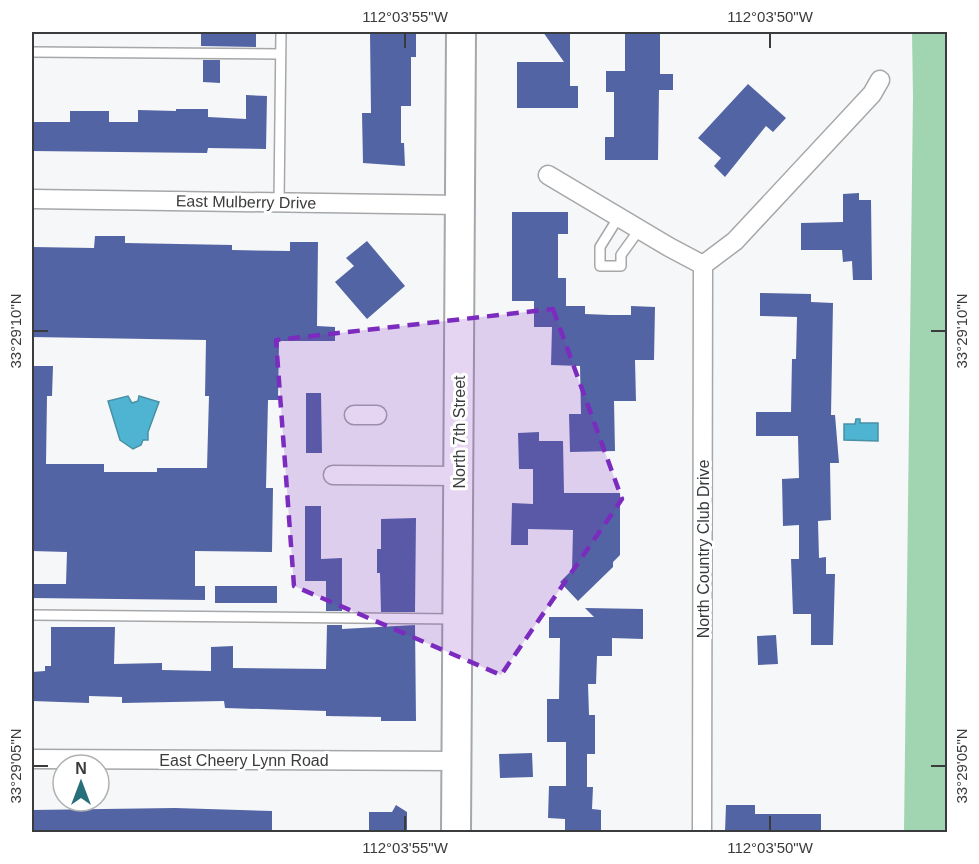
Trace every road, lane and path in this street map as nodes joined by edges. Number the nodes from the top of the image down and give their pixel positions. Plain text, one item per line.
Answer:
1 (281, 32) edge
2 (461, 32) edge
3 (32, 52) edge
4 (280, 54) junction
5 (880, 80) dead end
6 (548, 175) dead end
7 (32, 199) edge
8 (279, 202) junction
9 (461, 205) junction
10 (618, 218) junction
11 (639, 230) junction
12 (703, 265) junction
13 (354, 415) dead end
14 (376, 415) dead end
15 (333, 475) dead end
16 (458, 476) junction
17 (32, 615) edge
18 (458, 620) junction
19 (32, 759) edge
20 (457, 761) junction
21 (456, 832) edge
22 (702, 832) edge

1 - 4 lane
2 - 9 main road, North 7th Street
3 - 4 lane
4 - 8 lane
5 - 12 street
6 - 10 street
7 - 8 street, East Mulberry Drive
8 - 9 street, East Mulberry Drive
9 - 16 main road, North 7th Street
10 - 11 street
10 - 11 lane
11 - 12 street
12 - 22 street, North Country Club Drive
13 - 14 street
15 - 16 street
16 - 18 main road, North 7th Street
17 - 18 lane
18 - 20 main road, North 7th Street
19 - 20 street, East Cheery Lynn Road
20 - 21 main road, North 7th Street

